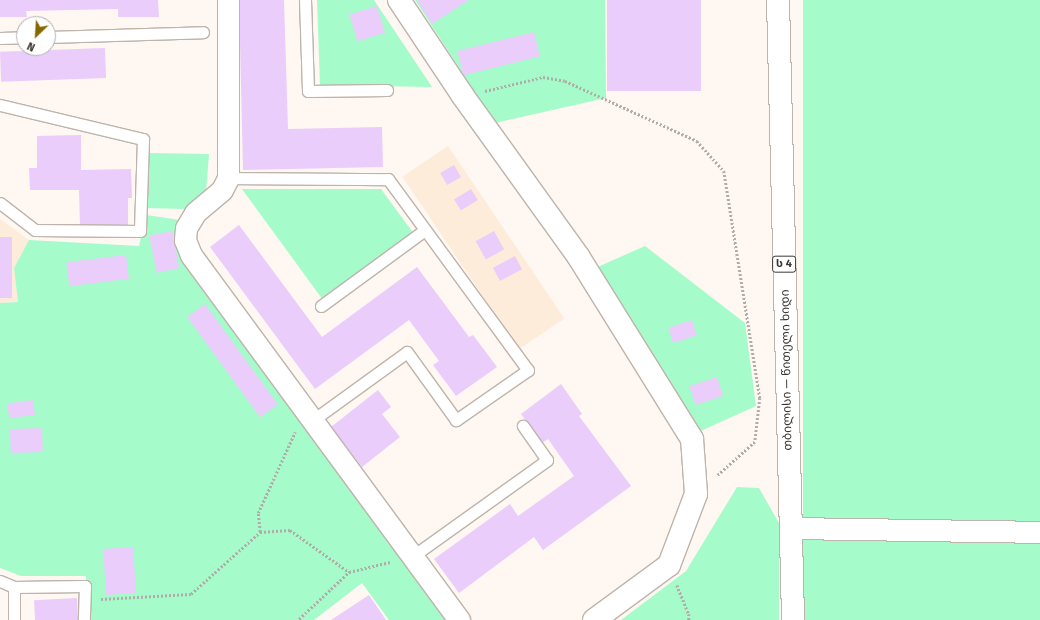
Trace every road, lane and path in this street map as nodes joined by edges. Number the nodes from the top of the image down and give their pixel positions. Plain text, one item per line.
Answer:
1 (228, 0) edge
2 (305, 0) edge
3 (399, 0) edge
4 (778, 0) edge
5 (203, 32) dead end
6 (56, 36) edge
7 (16, 37) edge
8 (0, 38) edge
9 (387, 90) dead end
10 (463, 96) junction
11 (0, 106) edge
12 (228, 178) junction
13 (0, 203) edge
14 (425, 230) junction
15 (321, 306) dead end
16 (309, 415) junction
17 (523, 426) dead end
18 (696, 494) junction
19 (791, 528) junction
20 (260, 532) junction
21 (1040, 532) edge
22 (414, 556) junction
23 (669, 565) junction
24 (349, 572) junction
25 (0, 581) edge
26 (14, 587) junction
27 (84, 600) junction
28 (299, 619) dead end
29 (14, 620) edge
30 (84, 620) edge
31 (459, 620) edge
32 (594, 620) edge
33 (689, 620) edge
34 (793, 620) edge

1 - 12 street
2 - 9 lane
3 - 10 main road
4 - 19 main road, თბილისი — წითელი ხიდი / ს 4
5 - 6 lane
7 - 8 lane
10 - 18 main road
10 - 18 path
11 - 13 lane
12 - 14 lane
12 - 16 street
14 - 15 lane
14 - 16 lane
16 - 20 path
16 - 22 street
17 - 22 lane
18 - 23 main road
19 - 21 street
19 - 34 main road, თბილისი — წითელი ხიდი / ს 4
20 - 24 path
20 - 27 path
22 - 24 path
22 - 31 street
23 - 32 main road
23 - 33 path
24 - 28 path
25 - 26 lane
26 - 27 lane
26 - 29 lane
27 - 30 lane

